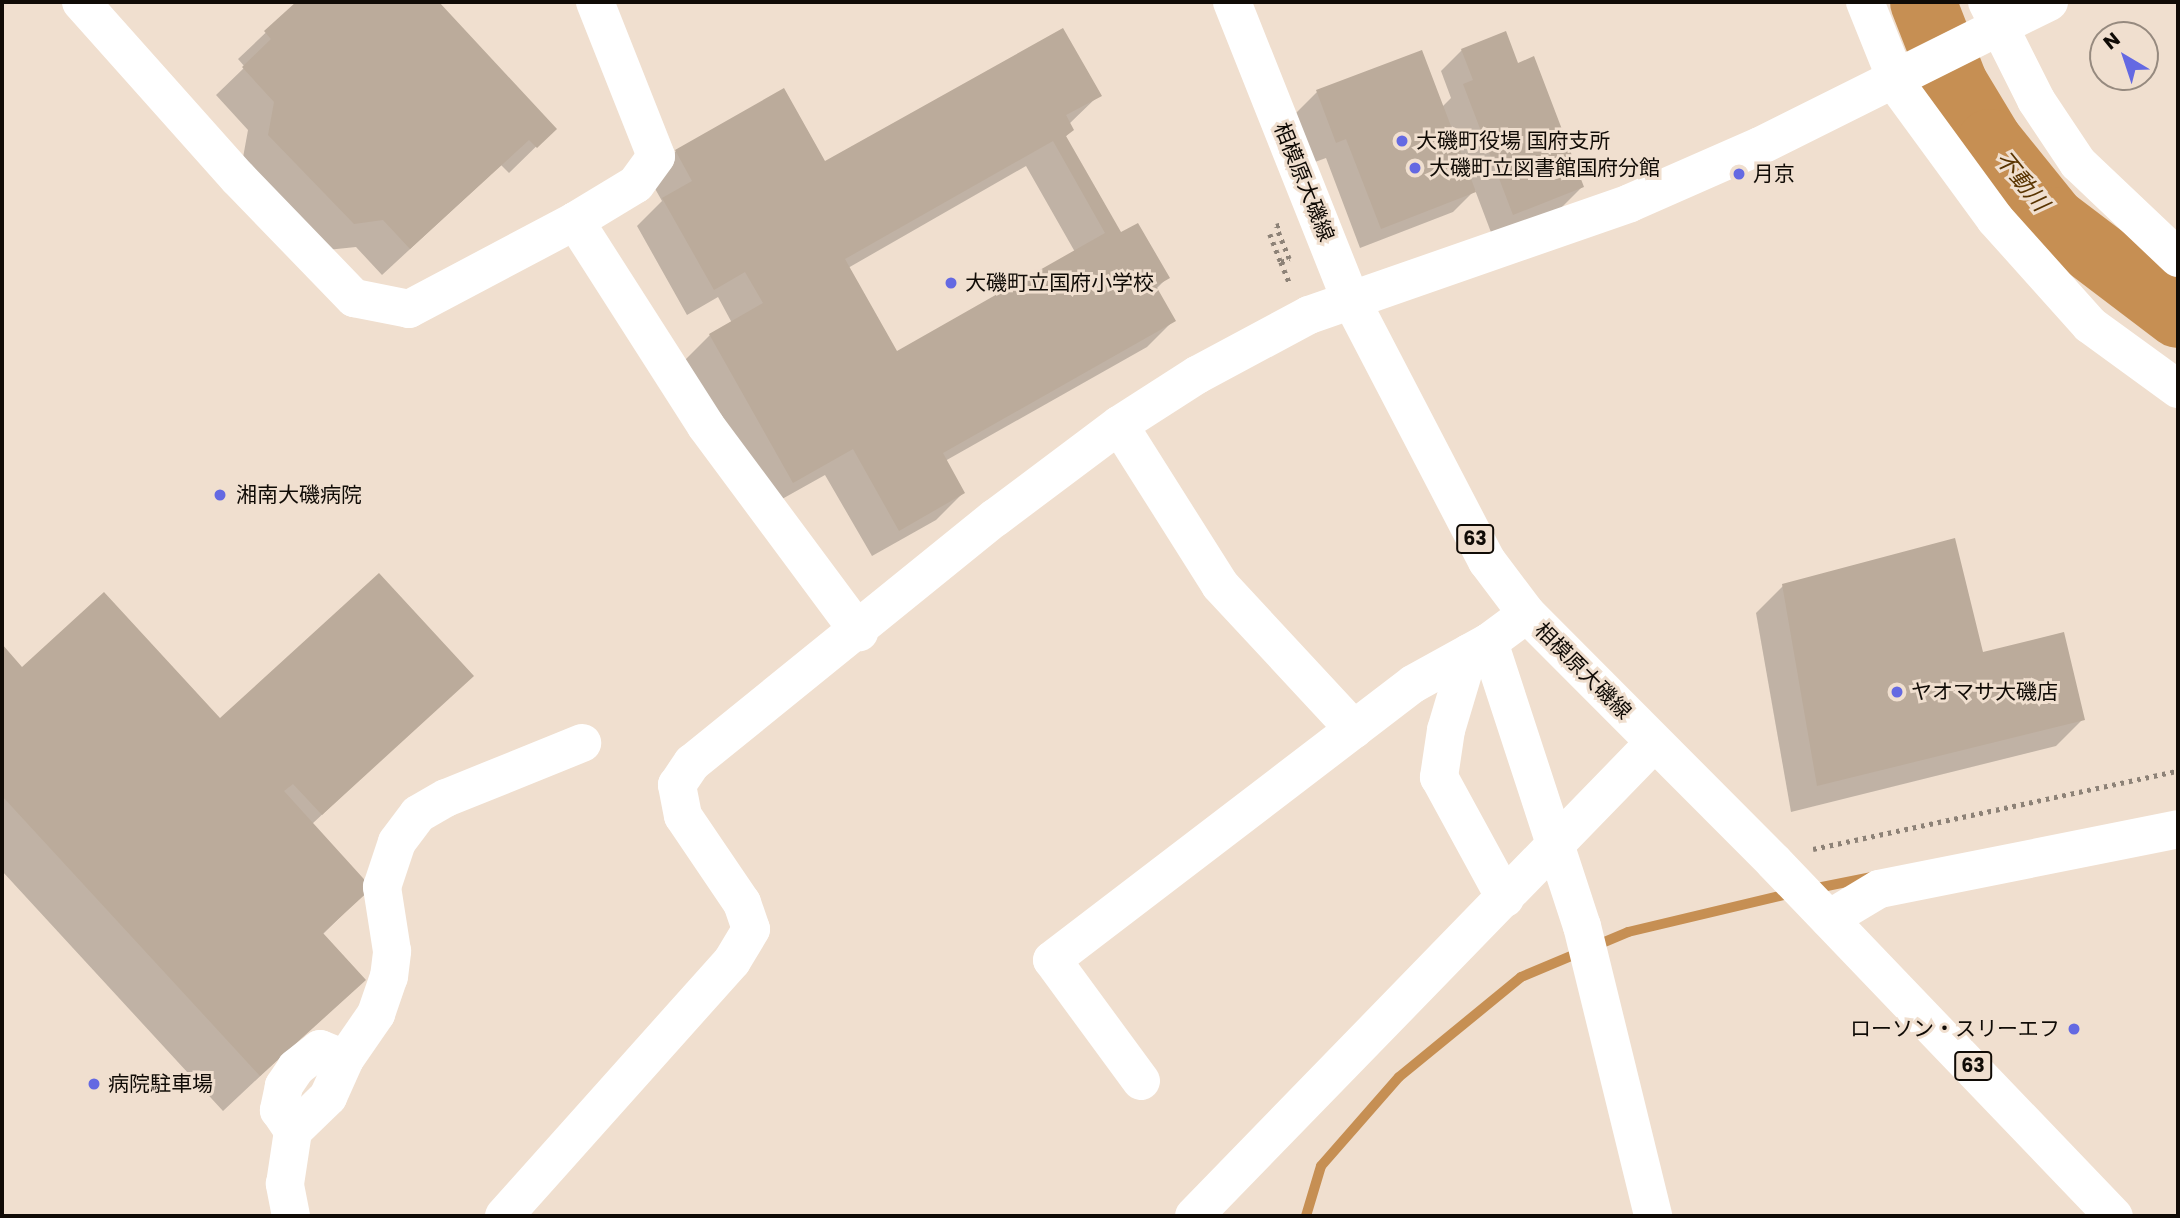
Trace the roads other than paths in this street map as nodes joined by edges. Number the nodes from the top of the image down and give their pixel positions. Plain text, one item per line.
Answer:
1 (81, 2) edge
2 (595, 2) edge
3 (1231, 2) edge
4 (1865, 2) edge
5 (2049, 2) edge
6 (1985, 22) edge
7 (1899, 74) junction
8 (575, 221) junction
9 (2178, 258) edge
10 (1350, 298) junction
11 (2178, 389) edge
12 (1119, 425) junction
13 (1527, 614) junction
14 (859, 632) junction
15 (1479, 647) junction
16 (1354, 729) junction
17 (582, 743) dead end
18 (1654, 743) junction
19 (2178, 829) edge
20 (1558, 840) junction
21 (1505, 898) junction
22 (1829, 919) junction
23 (1140, 1081) dead end
24 (291, 1216) edge
25 (504, 1216) edge
26 (1194, 1216) edge
27 (1653, 1216) edge
28 (2114, 1216) edge

1 - 8 street
2 - 8 street
3 - 10 street, 相模原大磯線 / 63
4 - 7 street
5 - 6 street
6 - 7 street
6 - 9 street
7 - 10 street
7 - 11 street
8 - 14 street
10 - 12 street
10 - 13 street, 相模原大磯線 / 63
12 - 14 street
12 - 16 street
13 - 15 street
13 - 18 street, 相模原大磯線 / 63
14 - 25 street
15 - 16 street
15 - 20 street
15 - 21 street
16 - 23 street
17 - 24 street
18 - 20 street
18 - 22 street, 相模原大磯線 / 63
19 - 22 street
20 - 21 street
20 - 27 street
21 - 26 street
22 - 28 street, 相模原大磯線 / 63

